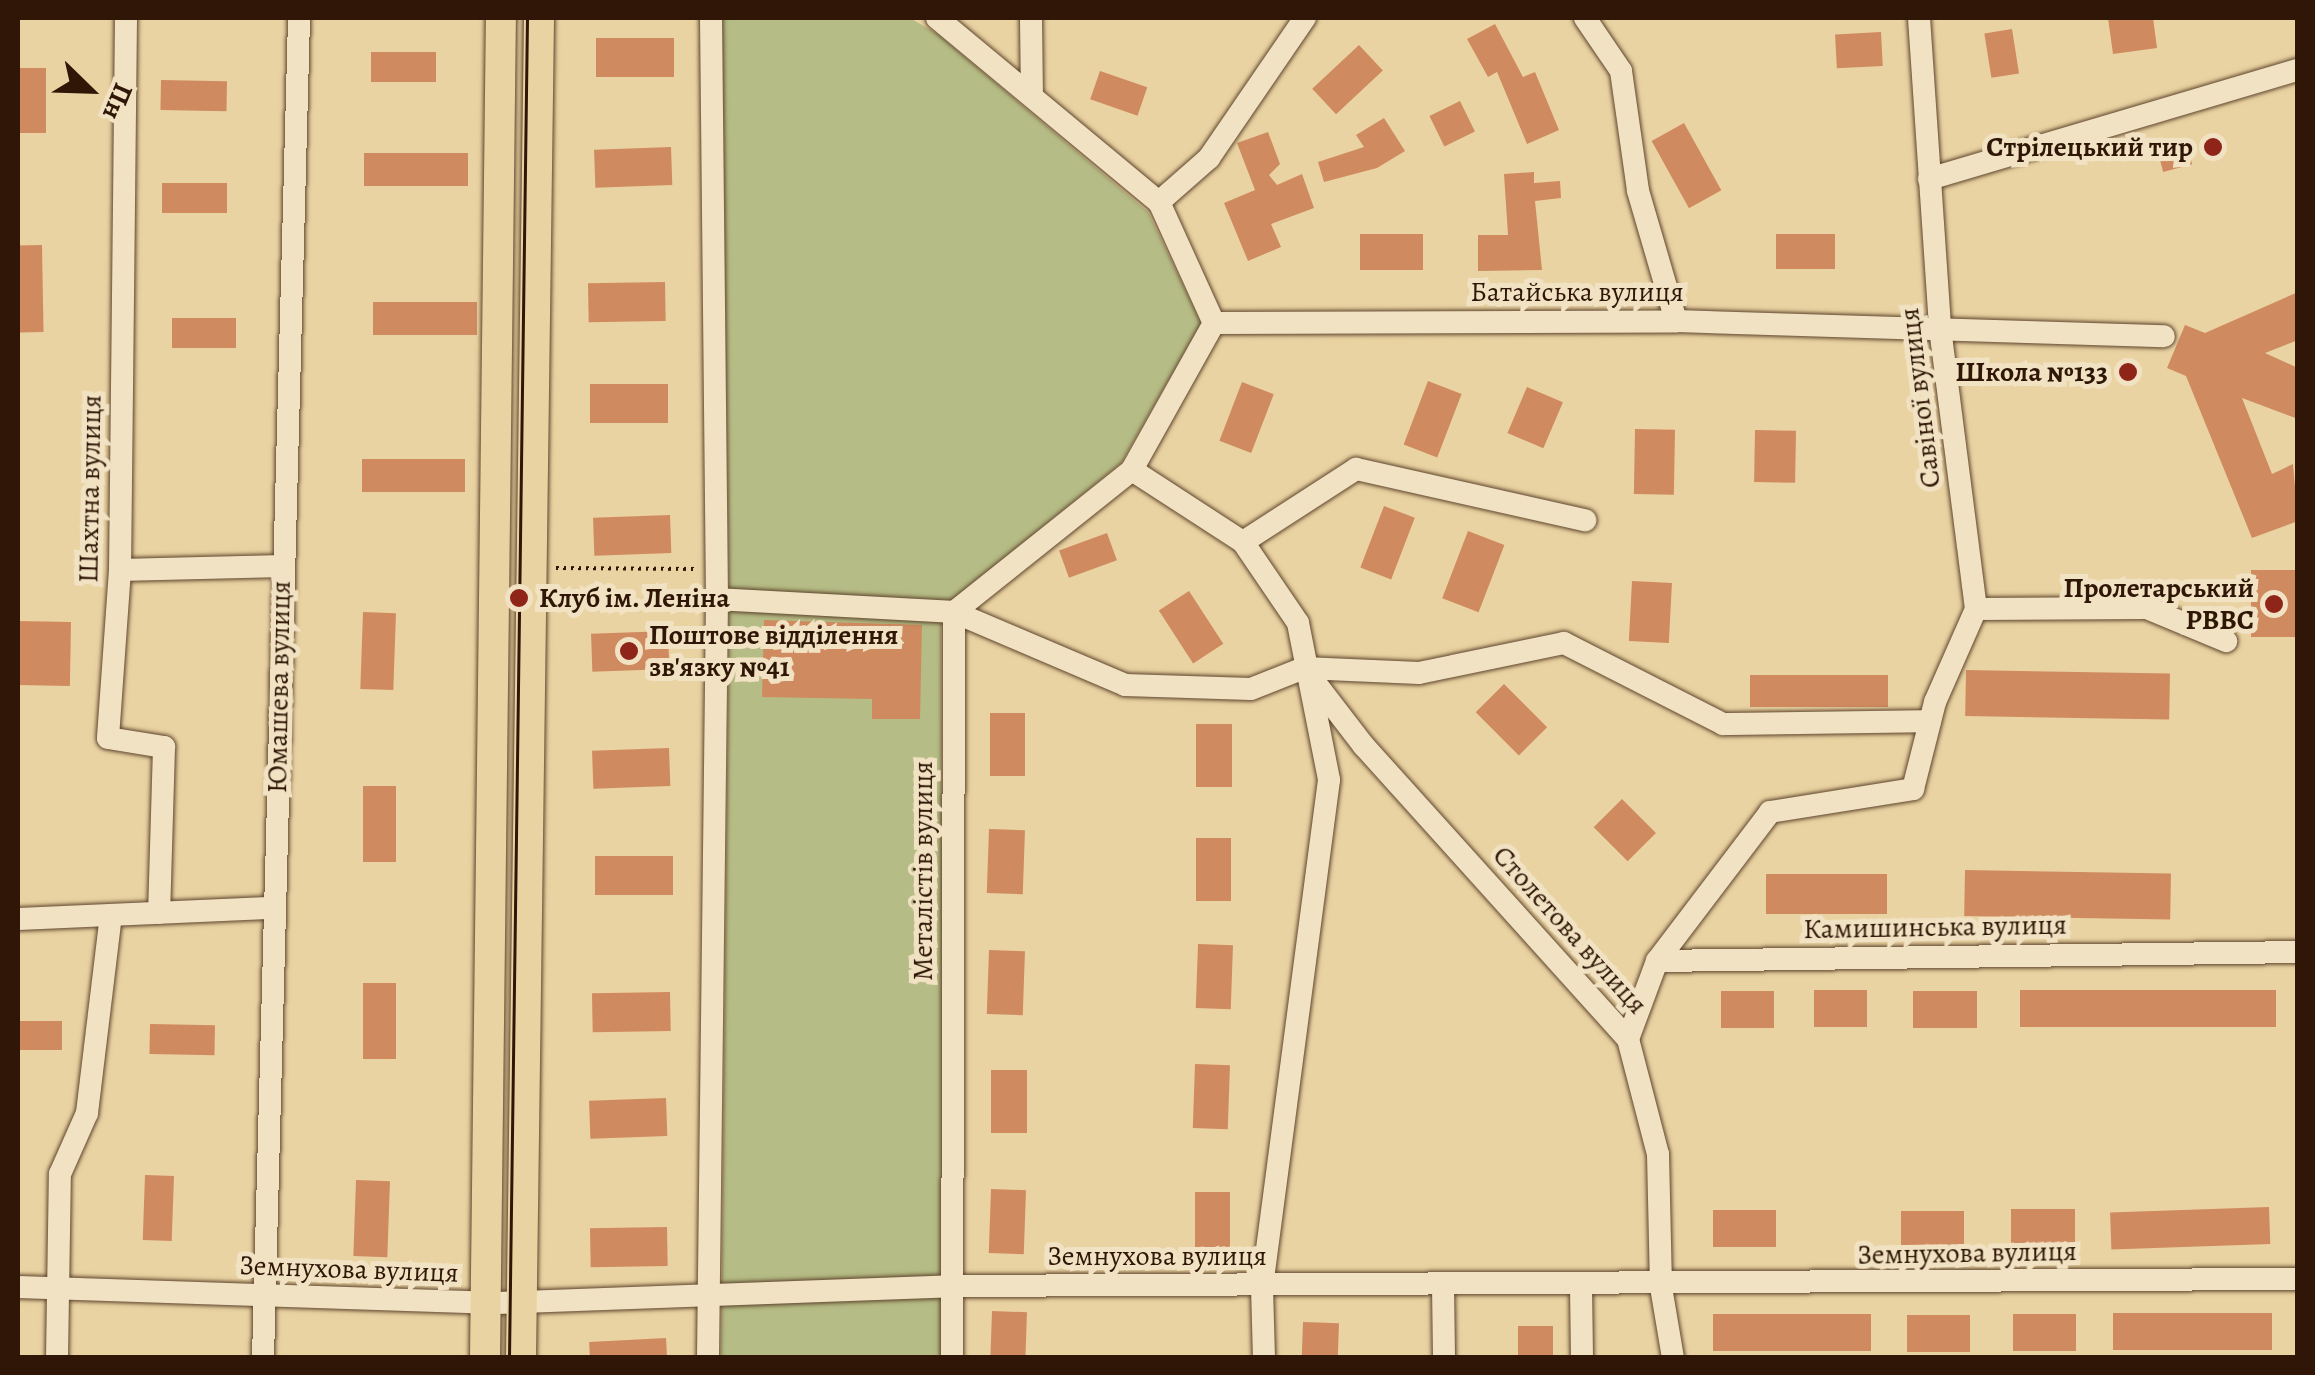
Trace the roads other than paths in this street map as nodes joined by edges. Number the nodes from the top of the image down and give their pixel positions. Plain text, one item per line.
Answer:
1 (126, 18) edge
2 (299, 18) edge
3 (502, 18) edge
4 (539, 18) edge
5 (711, 18) edge
6 (937, 18) edge
7 (1031, 18) edge
8 (1305, 18) edge
9 (1584, 18) edge
10 (1919, 18) edge
11 (2298, 70) edge
12 (1032, 96) junction
13 (1929, 179) junction
14 (1159, 202) junction
15 (1676, 321) junction
16 (1214, 324) junction
17 (1940, 328) junction
18 (2164, 336) dead end
19 (1132, 470) junction
20 (1585, 520) dead end
21 (1243, 542) junction
22 (282, 566) junction
23 (120, 570) junction
24 (717, 600) junction
25 (1976, 609) junction
26 (954, 612) junction
27 (2226, 641) dead end
28 (1304, 668) junction
29 (1930, 721) junction
30 (274, 908) junction
31 (159, 913) junction
32 (111, 916) junction
33 (18, 919) edge
34 (2298, 952) edge
35 (1657, 961) junction
36 (1628, 1039) junction
37 (2298, 1280) edge
38 (1443, 1285) junction
39 (952, 1286) junction
40 (1580, 1286) junction
41 (1262, 1287) junction
42 (1661, 1287) junction
43 (18, 1288) edge
44 (58, 1289) junction
45 (708, 1291) junction
46 (263, 1296) junction
47 (485, 1303) junction
48 (522, 1303) junction
49 (56, 1358) edge
50 (263, 1358) edge
51 (485, 1358) edge
52 (521, 1358) edge
53 (708, 1358) edge
54 (952, 1358) edge
55 (1264, 1358) edge
56 (1444, 1358) edge
57 (1582, 1358) edge
58 (1673, 1358) edge

1 - 23 street, Шахтна вулиця
2 - 22 street, Юмашева вулиця
3 - 47 main road
4 - 48 main road
5 - 24 street
6 - 12 street
7 - 12 street
8 - 14 street
9 - 15 street
10 - 13 street, Савіної вулиця
11 - 13 street
12 - 14 street
13 - 17 street, Савіної вулиця
14 - 16 street
15 - 16 street, Батайська вулиця
15 - 17 street, Батайська вулиця
16 - 19 street
17 - 18 street, Батайська вулиця
17 - 25 street, Савіної вулиця
19 - 21 street
19 - 26 street
20 - 21 street
21 - 28 street
22 - 23 street
22 - 30 street, Юмашева вулиця
23 - 31 street, Шахтна вулиця
24 - 26 street
24 - 45 street
25 - 27 street
25 - 29 street
26 - 28 street
26 - 39 street, Металістів вулиця
28 - 29 street
28 - 36 street, Столетова вулиця
28 - 41 street
29 - 35 street
30 - 31 street
30 - 46 street, Юмашева вулиця
31 - 32 street
32 - 33 street
32 - 44 street
34 - 35 street, Камишинська вулиця
35 - 36 street
36 - 42 street, Столетова вулиця
37 - 42 street, Земнухова вулиця
38 - 40 street, Земнухова вулиця
38 - 41 street, Земнухова вулиця
38 - 56 street
39 - 41 street, Земнухова вулиця
39 - 45 street, Земнухова вулиця
39 - 54 street, Металістів вулиця
40 - 42 street, Земнухова вулиця
40 - 57 street
41 - 55 street
42 - 58 street, Столетова вулиця
43 - 44 street, Земнухова вулиця
44 - 46 street, Земнухова вулиця
44 - 49 street
45 - 48 street, Земнухова вулиця
45 - 53 street
46 - 47 street, Земнухова вулиця
46 - 50 street, Юмашева вулиця
47 - 48 street, Земнухова вулиця
47 - 51 main road
48 - 52 main road

